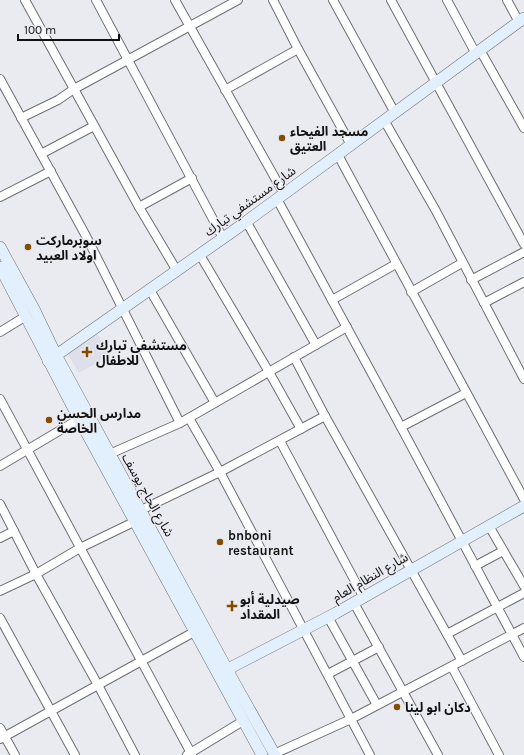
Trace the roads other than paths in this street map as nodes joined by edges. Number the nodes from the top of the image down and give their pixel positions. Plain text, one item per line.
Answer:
1 (25, 0) edge
2 (96, 0) edge
3 (175, 0) edge
4 (238, 0) edge
5 (273, 0) edge
6 (333, 0) edge
7 (391, 0) edge
8 (447, 0) edge
9 (507, 0) edge
10 (523, 20) edge
11 (190, 27) junction
12 (298, 49) junction
13 (478, 52) junction
14 (128, 59) junction
15 (0, 79) edge
16 (437, 82) junction
17 (74, 89) junction
18 (225, 90) junction
19 (395, 113) junction
20 (21, 118) junction
21 (384, 120) junction
22 (94, 126) junction
23 (524, 128) edge
24 (351, 145) junction
25 (41, 154) junction
26 (338, 155) junction
27 (51, 171) junction
28 (192, 178) junction
29 (0, 197) edge
30 (280, 197) junction
31 (139, 207) junction
32 (246, 221) junction
33 (224, 238) junction
34 (524, 244) edge
35 (1, 249) edge
36 (524, 252) edge
37 (200, 255) junction
38 (462, 263) junction
39 (396, 264) junction
40 (0, 267) edge
41 (177, 271) junction
42 (471, 280) junction
43 (524, 282) edge
44 (150, 290) junction
45 (411, 292) junction
46 (332, 300) junction
47 (484, 303) junction
48 (123, 309) junction
49 (26, 316) junction
50 (347, 327) junction
51 (0, 332) edge
52 (316, 345) junction
53 (294, 357) junction
54 (52, 358) junction
55 (269, 372) junction
56 (524, 379) edge
57 (466, 393) junction
58 (0, 399) edge
59 (215, 403) junction
60 (325, 416) junction
61 (189, 418) junction
62 (80, 419) junction
63 (180, 423) junction
64 (401, 427) junction
65 (301, 430) junction
66 (280, 441) junction
67 (28, 450) junction
68 (105, 456) junction
69 (0, 466) edge
70 (220, 472) junction
71 (524, 499) edge
72 (0, 504) edge
73 (524, 506) edge
74 (140, 516) junction
75 (489, 526) junction
76 (14, 531) junction
77 (0, 538) edge
78 (462, 541) junction
79 (80, 548) junction
80 (503, 550) junction
81 (475, 566) junction
82 (412, 570) junction
83 (36, 574) junction
84 (524, 586) edge
85 (0, 591) edge
86 (524, 593) edge
87 (359, 600) junction
88 (498, 608) junction
89 (328, 617) junction
90 (0, 618) edge
91 (524, 628) edge
92 (304, 629) junction
93 (194, 632) junction
94 (447, 634) junction
95 (512, 635) junction
96 (379, 647) junction
97 (524, 658) edge
98 (353, 661) junction
99 (462, 661) junction
100 (141, 662) junction
101 (452, 667) junction
102 (228, 669) junction
103 (328, 674) junction
104 (98, 686) junction
105 (404, 692) junction
106 (377, 705) junction
107 (50, 711) junction
108 (351, 719) junction
109 (243, 721) junction
110 (0, 728) edge
111 (2, 738) edge
112 (190, 754) edge
113 (275, 754) edge
114 (14, 755) edge
115 (75, 755) edge
116 (135, 755) edge
117 (262, 755) edge
118 (370, 755) edge
119 (438, 755) edge
120 (499, 755) edge

1 - 17 street
2 - 14 street
3 - 11 street
4 - 11 street
5 - 12 street
6 - 19 street
7 - 16 street
8 - 13 street
9 - 10 street
10 - 13 main road, شارع مستشفي تبارك
11 - 14 street
11 - 18 street
12 - 18 street
12 - 24 street
13 - 16 main road, شارع مستشفي تبارك
13 - 23 street
14 - 17 street
14 - 28 street
15 - 20 street
16 - 19 main road, شارع مستشفي تبارك
16 - 34 street
17 - 20 street
17 - 22 street
18 - 30 street
19 - 21 main road, شارع مستشفي تبارك
20 - 25 street
21 - 24 main road, شارع مستشفي تبارك
21 - 38 street
22 - 25 street
22 - 31 street
24 - 26 main road, شارع مستشفي تبارك
25 - 27 street
26 - 30 main road, شارع مستشفي تبارك
26 - 39 street
27 - 29 street
27 - 48 street
28 - 31 street
28 - 33 street
30 - 32 main road, شارع مستشفي تبارك
30 - 46 street
31 - 41 street
32 - 33 main road, شارع مستشفي تبارك
32 - 52 street
33 - 37 main road, شارع مستشفي تبارك
35 - 54 main road, شارع الحاج يوسف
36 - 42 street
37 - 41 main road, شارع مستشفي تبارك
37 - 55 street
38 - 42 street
38 - 45 street
39 - 45 street
39 - 46 street
40 - 49 main road, شارع الحاج يوسف
41 - 44 main road, شارع مستشفي تبارك
42 - 47 street
43 - 47 street
44 - 48 main road, شارع مستشفي تبارك
44 - 59 street
45 - 57 street
46 - 50 street
47 - 56 street
48 - 54 main road, شارع مستشفي تبارك
48 - 63 street
49 - 51 street
49 - 54 main road, شارع الحاج يوسف
50 - 52 street
50 - 64 street
52 - 53 street
53 - 55 street
53 - 60 street
54 - 62 main road, شارع الحاج يوسف
54 - 68 main road, شارع الحاج يوسف
55 - 59 street
55 - 65 street
57 - 64 street
57 - 71 street
58 - 67 street
59 - 61 street
60 - 65 street
60 - 82 street
61 - 63 street
61 - 70 street
62 - 67 street
62 - 68 main road, شارع الحاج يوسف
63 - 68 street
64 - 78 street
65 - 66 street
66 - 70 street
66 - 87 street
67 - 69 street
67 - 79 street
68 - 74 main road, شارع الحاج يوسف
70 - 74 street
70 - 92 street
72 - 76 street
73 - 75 main road, شارع النظام العام
74 - 79 street
74 - 93 main road, شارع الحاج يوسف
74 - 102 main road, شارع الحاج يوسف
75 - 78 main road, شارع النظام العام
75 - 80 street
76 - 77 street
76 - 83 street
78 - 81 street
78 - 82 main road, شارع النظام العام
79 - 83 street
79 - 100 street
80 - 81 street
80 - 84 street
81 - 88 street
82 - 87 main road, شارع النظام العام
82 - 94 street
83 - 85 street
83 - 104 street
86 - 88 street
87 - 89 main road, شارع النظام العام
87 - 96 street
88 - 94 street
88 - 95 street
89 - 92 main road, شارع النظام العام
89 - 98 street
90 - 107 street
91 - 95 street
92 - 102 main road, شارع النظام العام
92 - 103 street
93 - 100 street
93 - 109 main road, شارع الحاج يوسف
94 - 99 street
95 - 97 street
95 - 99 street
96 - 98 street
96 - 105 street
98 - 103 street
98 - 106 street
99 - 101 street
100 - 104 street
100 - 112 street
101 - 105 street
101 - 120 street
102 - 113 main road, شارع الحاج يوسف
103 - 108 street
104 - 107 street
104 - 116 street
105 - 106 street
105 - 119 street
106 - 108 street
107 - 111 street
107 - 115 street
108 - 113 street
108 - 118 street
109 - 112 street
109 - 117 main road, شارع الحاج يوسف
110 - 111 street
111 - 114 street

